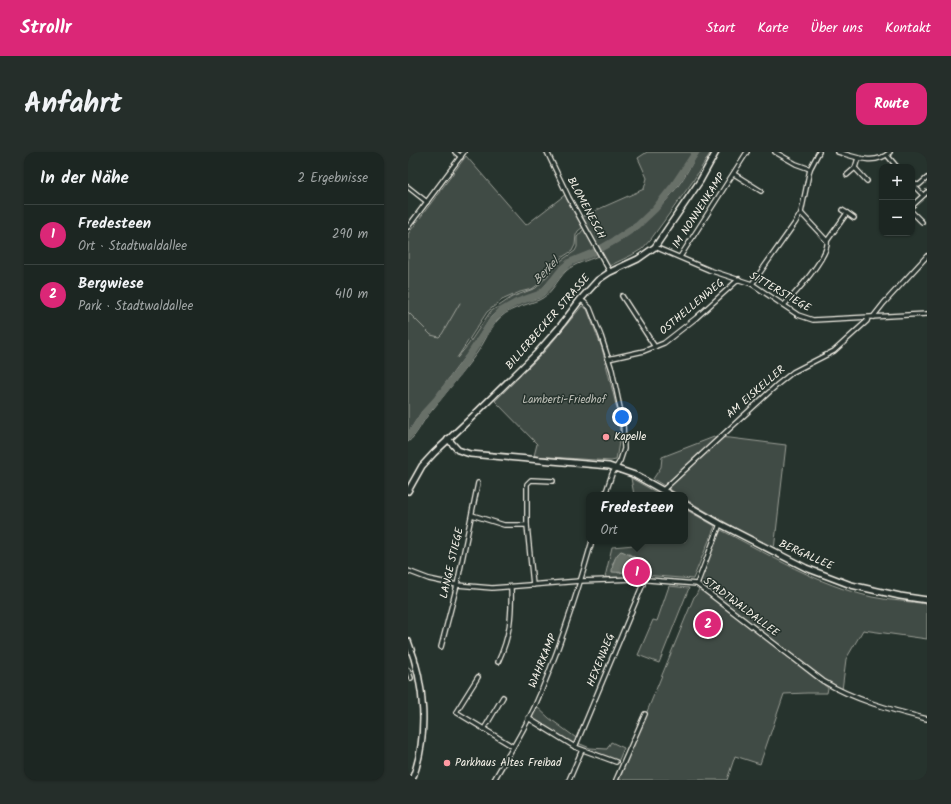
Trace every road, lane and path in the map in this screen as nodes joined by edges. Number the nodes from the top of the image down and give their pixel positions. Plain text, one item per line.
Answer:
1 (455, 152) edge
2 (464, 152) edge
3 (547, 152) edge
4 (716, 152) edge
5 (747, 152) edge
6 (775, 152) edge
7 (819, 152) edge
8 (838, 152) edge
9 (890, 152) edge
10 (887, 155) junction
11 (460, 157) junction
12 (858, 158) junction
13 (894, 164) edge
14 (856, 168) junction
15 (810, 169) junction
16 (734, 174) junction
17 (847, 175) dead end
18 (927, 178) edge
19 (867, 180) dead end
20 (915, 184) edge
21 (408, 187) edge
22 (915, 187) edge
23 (760, 190) dead end
24 (927, 192) edge
25 (923, 195) junction
26 (427, 202) junction
27 (915, 203) edge
28 (842, 210) dead end
29 (800, 213) junction
30 (847, 213) junction
31 (915, 215) edge
32 (854, 218) dead end
33 (922, 222) dead end
34 (408, 227) edge
35 (827, 241) junction
36 (655, 247) junction
37 (927, 256) edge
38 (680, 257) junction
39 (610, 272) junction
40 (739, 279) junction
41 (752, 284) junction
42 (622, 296) dead end
43 (580, 300) junction
44 (784, 305) junction
45 (927, 314) edge
46 (873, 317) junction
47 (868, 318) junction
48 (655, 347) junction
49 (608, 359) junction
50 (448, 439) junction
51 (615, 468) junction
52 (553, 481) dead end
53 (478, 483) dead end
54 (663, 490) junction
55 (408, 491) edge
56 (606, 492) edge
57 (666, 492) edge
58 (688, 506) edge
59 (472, 515) junction
60 (720, 524) junction
61 (527, 525) junction
62 (591, 544) edge
63 (408, 571) edge
64 (644, 579) junction
65 (580, 581) junction
66 (697, 584) junction
67 (457, 585) junction
68 (533, 585) junction
69 (511, 588) junction
70 (927, 600) edge
71 (408, 640) edge
72 (441, 647) dead end
73 (498, 662) dead end
74 (408, 670) edge
75 (478, 677) dead end
76 (411, 678) dead end
77 (503, 697) dead end
78 (645, 714) dead end
79 (528, 718) junction
80 (927, 719) edge
81 (484, 729) junction
82 (512, 746) junction
83 (575, 747) junction
84 (582, 750) junction
85 (616, 762) dead end
86 (412, 780) edge
87 (494, 780) edge
88 (569, 780) edge
89 (616, 780) edge

1 - 11 street
2 - 11 street
3 - 39 street, BLOMENESCH
4 - 36 street, BILLERBECKER STRASSE
5 - 16 street, IM NONNENKAMP
6 - 15 street
7 - 15 street
8 - 12 street
9 - 10 street
10 - 12 street
10 - 13 street
11 - 26 street
12 - 14 street
14 - 17 street
14 - 19 street
15 - 29 street
16 - 23 street, IM NONNENKAMP
16 - 38 street, IM NONNENKAMP
18 - 20 street
21 - 26 street
22 - 25 street
24 - 25 street
25 - 27 street
26 - 34 street
28 - 30 street
29 - 35 street
29 - 41 street
30 - 32 street
30 - 35 street
31 - 33 street
35 - 44 street
36 - 38 street, SITTERSTIEGE
36 - 39 street, BILLERBECKER STRASSE
37 - 46 street
38 - 40 street, SITTERSTIEGE
39 - 43 street, BILLERBECKER STRASSE
40 - 41 street, SITTERSTIEGE
40 - 48 street, OSTHELLENWEG
41 - 44 street, SITTERSTIEGE
42 - 48 street, OSTHELLENWEG
43 - 49 street
43 - 50 street, BILLERBECKER STRASSE
44 - 47 street, SITTERSTIEGE
45 - 46 street, SITTERSTIEGE
46 - 47 street, SITTERSTIEGE
47 - 54 street, AM EISKELLER
48 - 49 street, OSTHELLENWEG
49 - 51 street
50 - 51 street
50 - 55 street, BILLERBECKER STRASSE
51 - 54 street
51 - 56 street
52 - 61 street
53 - 59 street, LANGE STIEGE
54 - 57 street
58 - 60 street, BERGALLEE
59 - 61 street
59 - 67 street, LANGE STIEGE
60 - 66 street
60 - 70 street, BERGALLEE
61 - 68 street
62 - 65 street, WAHRKAMP
63 - 67 street, STADTWALDALLEE
64 - 65 street, STADTWALDALLEE
64 - 66 street, STADTWALDALLEE
64 - 83 street, HEXENWEG
65 - 68 street, STADTWALDALLEE
65 - 79 street, WAHRKAMP
66 - 80 street, STADTWALDALLEE
67 - 69 street, STADTWALDALLEE
67 - 72 street, LANGE STIEGE
68 - 69 street, STADTWALDALLEE
69 - 73 street
71 - 86 street
74 - 76 street
75 - 81 street
77 - 81 street
78 - 89 street
79 - 82 street, WAHRKAMP
79 - 83 street
81 - 82 street
82 - 87 street, WAHRKAMP
83 - 84 street
84 - 85 street
84 - 88 street

